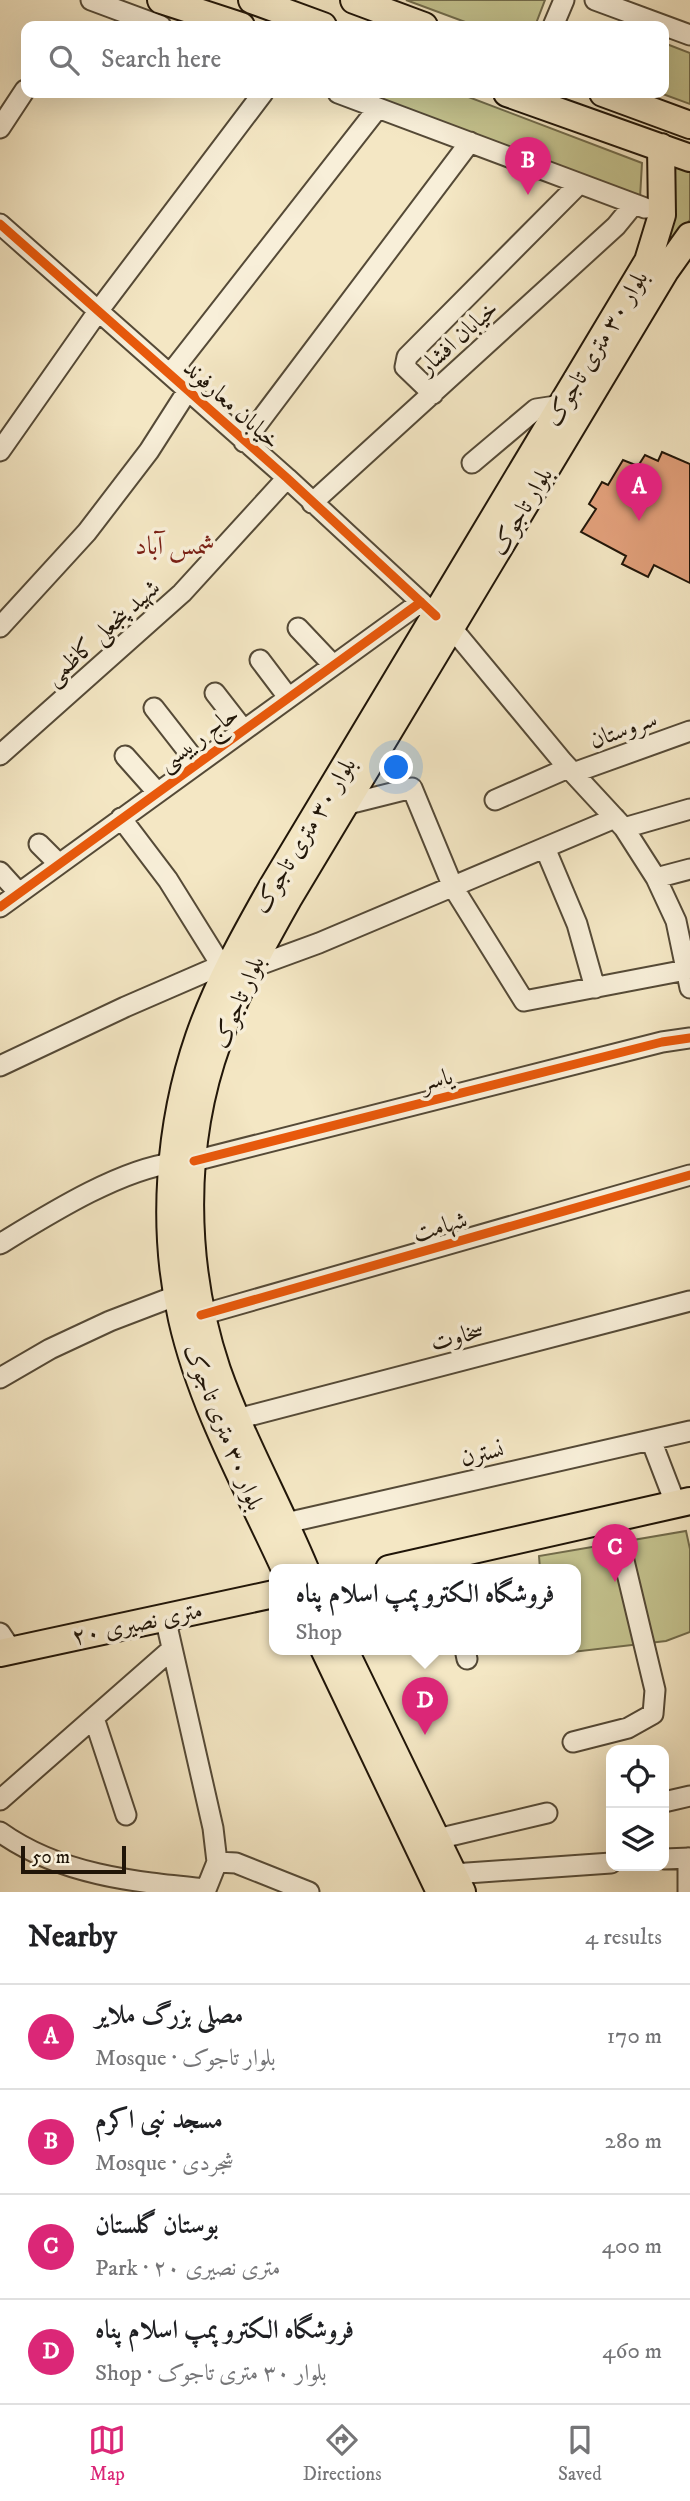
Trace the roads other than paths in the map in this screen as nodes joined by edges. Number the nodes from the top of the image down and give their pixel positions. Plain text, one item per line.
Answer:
1 (91, 0) edge
2 (160, 0) edge
3 (252, 0) edge
4 (354, 0) edge
5 (564, 0) edge
6 (595, 0) edge
7 (148, 21) edge
8 (225, 21) edge
9 (309, 21) edge
10 (411, 21) edge
11 (555, 21) edge
12 (652, 21) edge
13 (669, 27) edge
14 (690, 35) edge
15 (21, 96) edge
16 (259, 98) edge
17 (352, 98) edge
18 (522, 98) edge
19 (617, 98) edge
20 (379, 108) junction
21 (690, 125) edge
22 (0, 128) edge
23 (470, 142) junction
24 (661, 147) junction
25 (690, 158) edge
26 (579, 184) junction
27 (634, 204) junction
28 (662, 215) junction
29 (0, 224) edge
30 (690, 236) edge
31 (99, 310) junction
32 (170, 374) junction
33 (188, 390) junction
34 (433, 394) junction
35 (562, 405) junction
36 (244, 442) junction
37 (0, 451) edge
38 (472, 463) dead end
39 (286, 478) junction
40 (312, 503) junction
41 (436, 615) junction
42 (0, 627) edge
43 (298, 628) dead end
44 (260, 660) dead end
45 (333, 665) junction
46 (215, 692) dead end
47 (288, 697) junction
48 (154, 708) dead end
49 (243, 729) junction
50 (690, 731) edge
51 (0, 755) edge
52 (125, 756) dead end
53 (197, 763) junction
54 (571, 770) junction
55 (157, 792) junction
56 (495, 800) dead end
57 (344, 805) junction
58 (690, 809) edge
59 (121, 818) junction
60 (620, 823) junction
61 (39, 844) dead end
62 (545, 848) junction
63 (59, 864) junction
64 (690, 869) edge
65 (0, 872) edge
66 (656, 878) junction
67 (453, 887) junction
68 (19, 893) junction
69 (0, 907) edge
70 (685, 944) edge
71 (234, 965) junction
72 (688, 979) edge
73 (595, 988) junction
74 (690, 1038) edge
75 (0, 1066) edge
76 (184, 1162) junction
77 (690, 1175) edge
78 (0, 1244) edge
79 (178, 1295) junction
80 (690, 1301) edge
81 (201, 1315) junction
82 (0, 1378) edge
83 (237, 1419) junction
84 (690, 1431) edge
85 (651, 1440) junction
86 (683, 1503) edge
87 (614, 1519) junction
88 (286, 1523) junction
89 (445, 1562) edge
90 (283, 1564) edge
91 (303, 1564) edge
92 (269, 1595) edge
93 (165, 1618) junction
94 (4, 1646) edge
95 (172, 1650) junction
96 (327, 1655) edge
97 (347, 1655) edge
98 (94, 1718) junction
99 (573, 1742) dead end
100 (690, 1796) edge
101 (0, 1800) edge
102 (669, 1801) edge
103 (547, 1813) dead end
104 (126, 1815) dead end
105 (0, 1832) edge
106 (437, 1839) junction
107 (689, 1858) edge
108 (669, 1859) edge
109 (216, 1862) junction
110 (606, 1864) edge
111 (452, 1886) edge
112 (137, 1887) edge
113 (206, 1891) edge
114 (309, 1892) edge
115 (688, 1892) edge

1 - 7 street
2 - 8 main road
3 - 9 main road
4 - 10 main road
5 - 11 street
6 - 12 street
13 - 14 street
15 - 22 street
16 - 31 street
17 - 20 street
18 - 24 main road
19 - 21 main road
20 - 23 street
20 - 32 street
23 - 26 street
23 - 36 street
24 - 25 main road
24 - 28 main road, بلوار ۳۰ متری تاجوک
26 - 27 street
26 - 34 street
27 - 28 street
27 - 34 street, خیابان افشار
28 - 35 main road, بلوار ۳۰ متری تاجوک
29 - 31 street, خیابان معارفوند
30 - 41 main road, بلوار تاجوک
31 - 32 street, خیابان معارفوند
31 - 37 street
32 - 33 street, خیابان معارفوند
33 - 36 street, خیابان معارفوند
33 - 42 street
34 - 40 street, خیابان افشار
35 - 38 street
35 - 41 main road, بلوار ۳۰ متری تاجوک
36 - 39 street, خیابان معارفوند
39 - 40 street, خیابان معارفوند
39 - 51 street, شهید پنجعلی کاظمی
40 - 41 street, خیابان معارفوند
41 - 45 street, حاج رییسی
41 - 54 street, خیابان معارفوند
41 - 57 main road, بلوار تاجوک
41 - 71 main road, بلوار ۳۰ متری تاجوک
43 - 45 street
44 - 47 street
45 - 47 street, حاج رییسی
46 - 49 street
47 - 49 street, حاج رییسی
48 - 53 street
49 - 53 street, حاج رییسی
50 - 54 street, سروستان
52 - 55 street
53 - 55 street, حاج رییسی
54 - 56 street, سروستان
54 - 60 street, خیابان معارفوند
55 - 59 street, حاج رییسی
57 - 67 street
57 - 71 main road, بلوار تاجوک
58 - 60 street
59 - 63 street, حاج رییسی
59 - 71 street
60 - 62 street
60 - 66 street, خیابان معارفوند
61 - 63 street
62 - 67 street
62 - 73 street
63 - 68 street, حاج رییسی
64 - 66 street
65 - 68 street
66 - 70 street, خیابان معارفوند
67 - 71 street
67 - 73 street
68 - 69 street, حاج رییسی
70 - 72 street, خیابان معارفوند
71 - 75 street
71 - 76 main road, بلوار ۳۰ متری تاجوک
72 - 73 street
74 - 76 street, یاسر
76 - 78 street, یاسر
76 - 79 main road, بلوار ۳۰ متری تاجوک
76 - 81 main road
77 - 81 street, شهامت
79 - 82 street
79 - 90 main road, بلوار ۳۰ متری تاجوک
80 - 83 street, سخاوت
81 - 83 main road
83 - 88 main road
84 - 85 street, نسترن
85 - 86 street
85 - 88 street, نسترن
86 - 87 main road
87 - 89 main road
87 - 99 street
88 - 91 main road
92 - 93 main road, ۲۰ متری نصیری
93 - 94 main road, ۲۰ متری نصیری
93 - 95 street
95 - 98 street
95 - 109 street
96 - 111 main road
97 - 106 main road
98 - 101 street
98 - 104 street
100 - 102 street
103 - 106 street
105 - 112 street
106 - 111 main road
107 - 108 street
107 - 115 street
109 - 113 street
109 - 114 street
110 - 111 street
112 - 113 street

